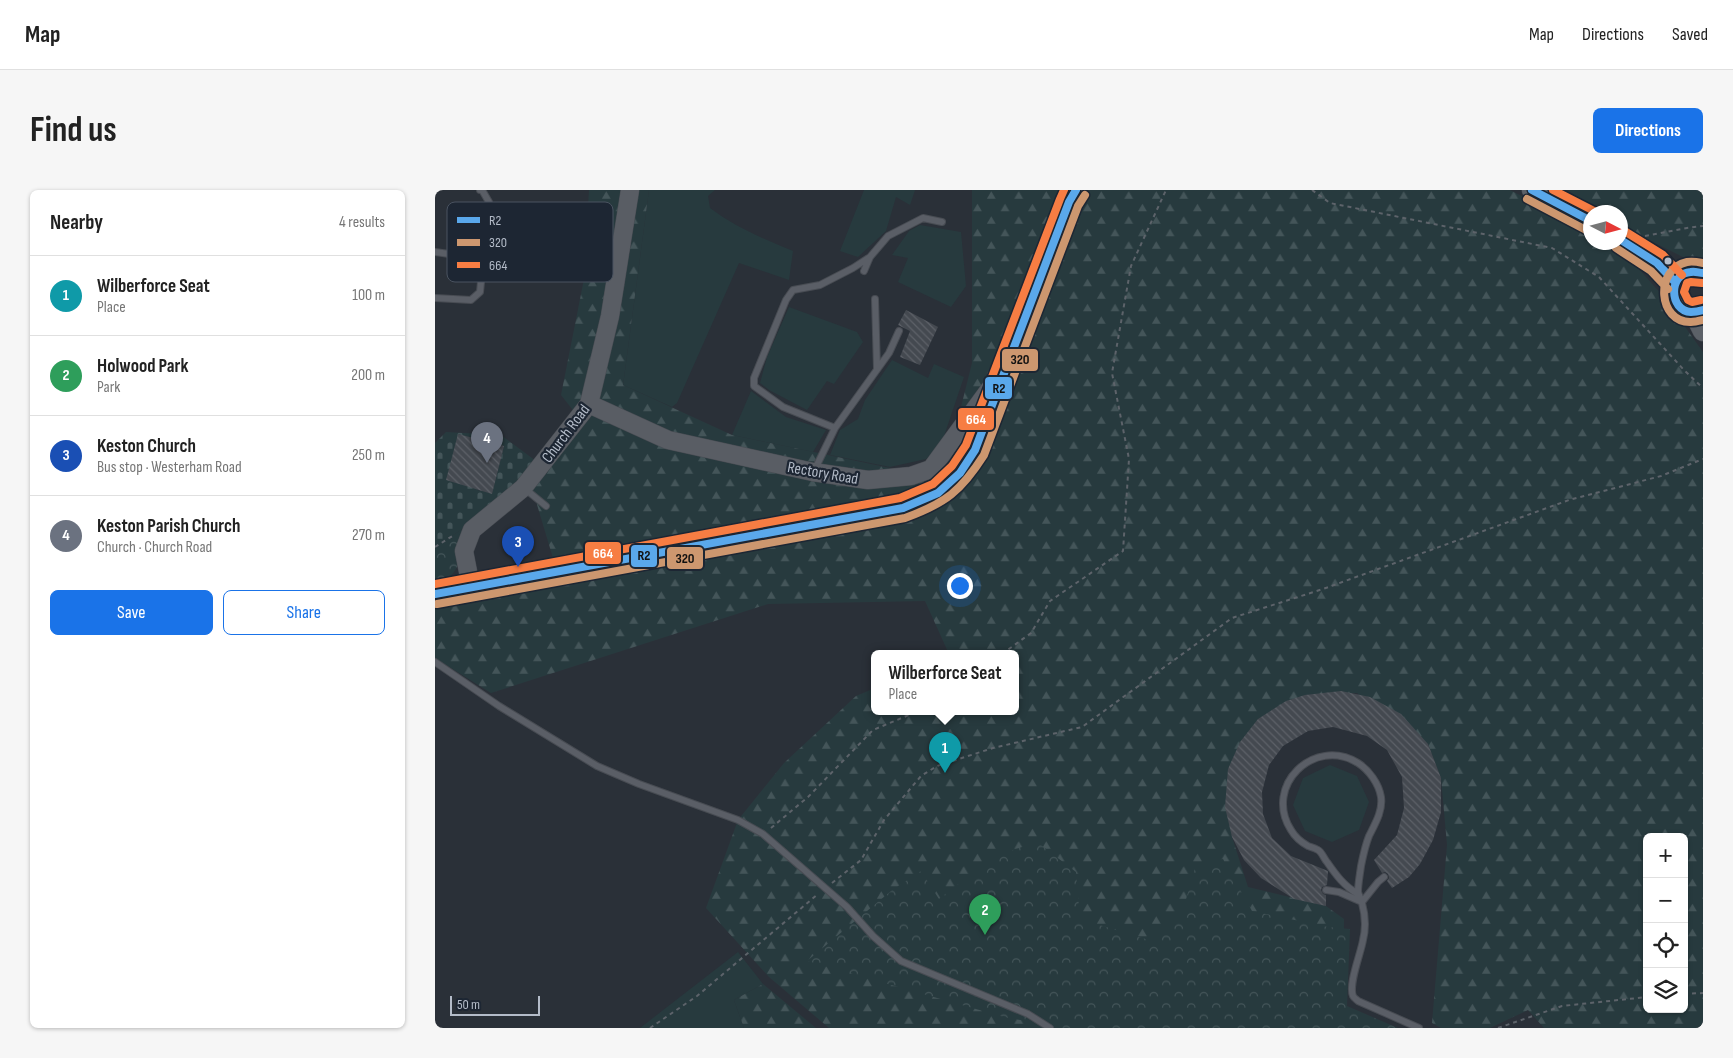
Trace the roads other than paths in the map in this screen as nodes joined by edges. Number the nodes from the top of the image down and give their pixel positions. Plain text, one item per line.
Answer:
1 (480, 190) edge
2 (630, 190) edge
3 (1076, 190) edge
4 (1532, 190) edge
5 (489, 202) edge
6 (1583, 217) edge
7 (942, 222) dead end
8 (1628, 244) edge
9 (870, 257) junction
10 (864, 272) dead end
11 (1703, 273) edge
12 (481, 282) edge
13 (1675, 282) junction
14 (435, 298) edge
15 (875, 299) dead end
16 (1699, 311) edge
17 (899, 331) dead end
18 (1703, 331) edge
19 (1010, 361) junction
20 (877, 369) junction
21 (589, 404) junction
22 (835, 428) junction
23 (813, 472) junction
24 (523, 488) junction
25 (546, 506) dead end
26 (471, 587) junction
27 (435, 594) edge
28 (435, 662) edge
29 (1384, 877) dead end
30 (1326, 890) dead end
31 (1358, 894) junction
32 (1362, 902) junction
33 (1050, 1028) edge
34 (1419, 1028) edge

1 - 5 lane
2 - 21 street, Church Road
3 - 19 main road
4 - 6 main road
7 - 9 lane
8 - 13 main road
9 - 10 lane
9 - 22 lane
11 - 13 main road
12 - 14 lane
13 - 16 main road
15 - 20 lane
16 - 18 main road
17 - 20 lane
19 - 23 street, Rectory Road
19 - 26 main road
20 - 22 lane
21 - 23 street, Rectory Road
21 - 24 street, Church Road
22 - 23 lane
24 - 25 lane
24 - 26 street, Church Road
26 - 27 main road
28 - 33 lane
29 - 32 lane
30 - 32 lane
31 - 31 lane
31 - 32 lane
32 - 34 lane

